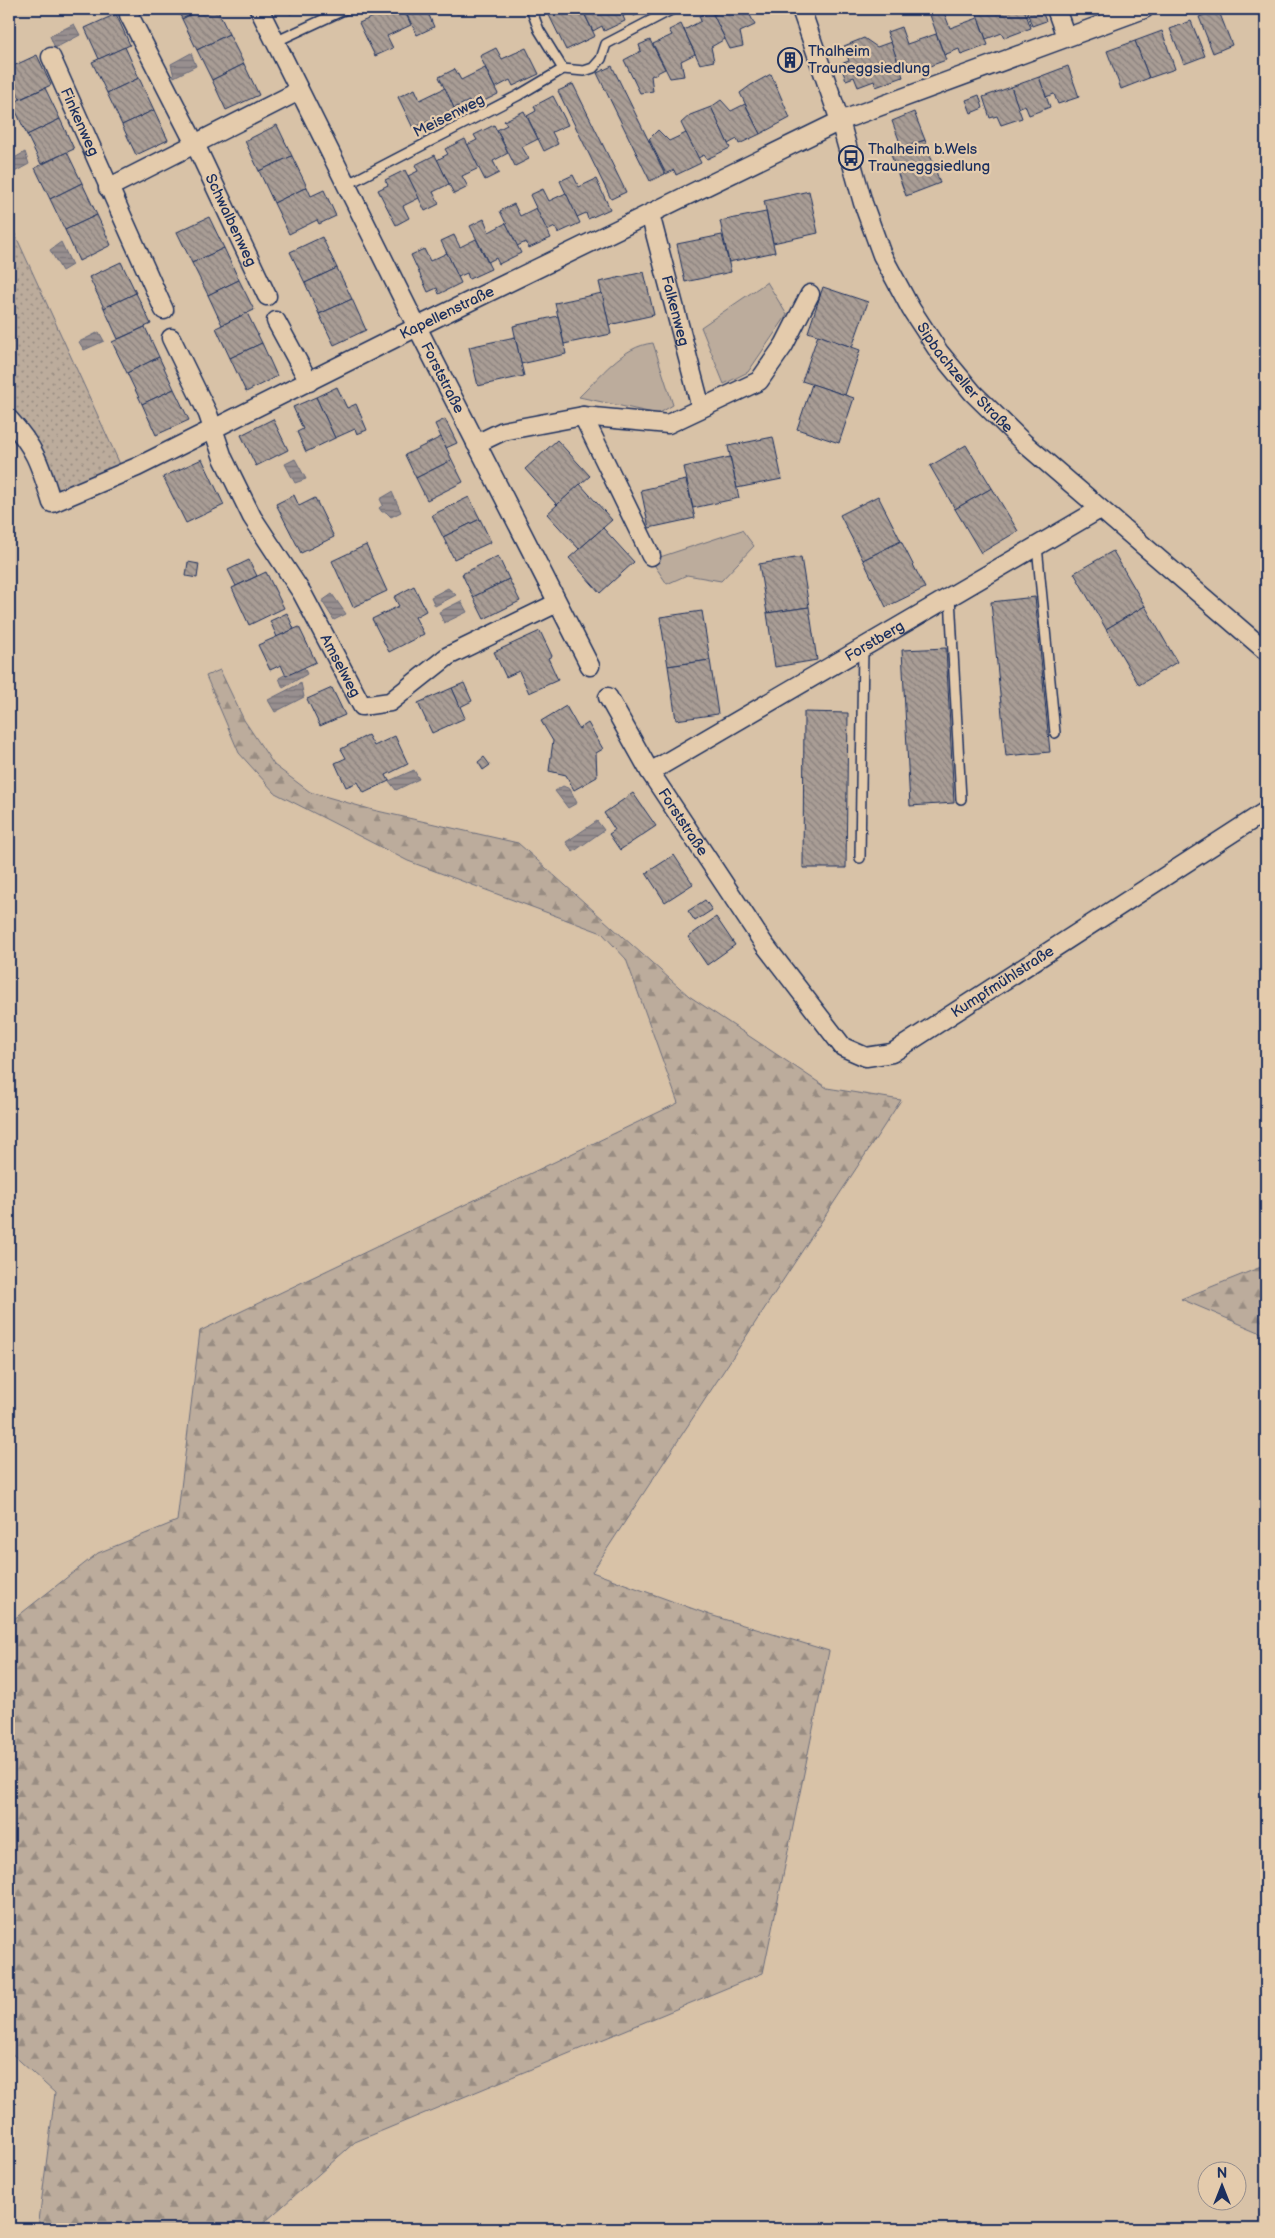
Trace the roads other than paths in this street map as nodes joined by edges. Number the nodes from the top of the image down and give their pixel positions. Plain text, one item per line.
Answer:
1 (259, 9) edge
2 (346, 9) edge
3 (530, 9) edge
4 (673, 9) edge
5 (801, 9) edge
6 (1056, 9) edge
7 (1144, 9) edge
8 (129, 15) dead end
9 (1066, 37) junction
10 (275, 42) junction
11 (51, 57) dead end
12 (563, 69) junction
13 (300, 91) junction
14 (840, 121) junction
15 (195, 144) junction
16 (346, 185) junction
17 (108, 188) junction
18 (650, 214) junction
19 (810, 294) dead end
20 (267, 296) dead end
21 (164, 310) dead end
22 (276, 321) dead end
23 (417, 327) junction
24 (171, 338) dead end
25 (308, 382) junction
26 (701, 408) junction
27 (583, 416) junction
28 (9, 419) edge
29 (213, 430) junction
30 (476, 444) junction
31 (1100, 509) junction
32 (1037, 546) junction
33 (650, 556) dead end
34 (950, 597) junction
35 (557, 603) junction
36 (864, 648) junction
37 (1266, 651) edge
38 (590, 666) dead end
39 (608, 697) dead end
40 (1055, 733) dead end
41 (650, 772) junction
42 (961, 799) dead end
43 (1266, 811) edge
44 (860, 858) dead end
45 (764, 944) joint

1 - 10 street, Forststraße
2 - 10 lane
3 - 12 lane
4 - 12 lane
5 - 14 street, Sipbachzeller Straße
6 - 9 street
7 - 9 street, Kapellenstraße
8 - 15 street, Schwalbenweg
9 - 14 street, Kapellenstraße
10 - 13 street, Forststraße
11 - 17 street, Finkenweg
12 - 16 lane, Meisenweg
13 - 15 street
13 - 16 street, Forststraße
14 - 18 street, Kapellenstraße
14 - 31 street, Sipbachzeller Straße
15 - 17 street
15 - 20 street, Schwalbenweg
16 - 23 street, Forststraße
17 - 21 street, Finkenweg
18 - 23 street, Kapellenstraße
18 - 26 street, Falkenweg
19 - 26 street
22 - 25 street
23 - 25 street, Kapellenstraße
23 - 30 street, Forststraße
24 - 29 street
25 - 29 street, Kapellenstraße
26 - 27 street
27 - 30 street
27 - 33 street
28 - 29 street, Kapellenstraße
29 - 35 street, Amselweg
30 - 35 street, Forststraße
31 - 32 street, Forstberg
31 - 37 street, Sipbachzeller Straße
32 - 34 street, Forstberg
32 - 40 lane
34 - 36 street, Forstberg
34 - 42 lane
35 - 38 street, Forststraße
36 - 41 street, Forstberg
36 - 44 lane
39 - 41 street, Forststraße
41 - 45 street, Forststraße
43 - 45 street, Kumpfmühlstraße

